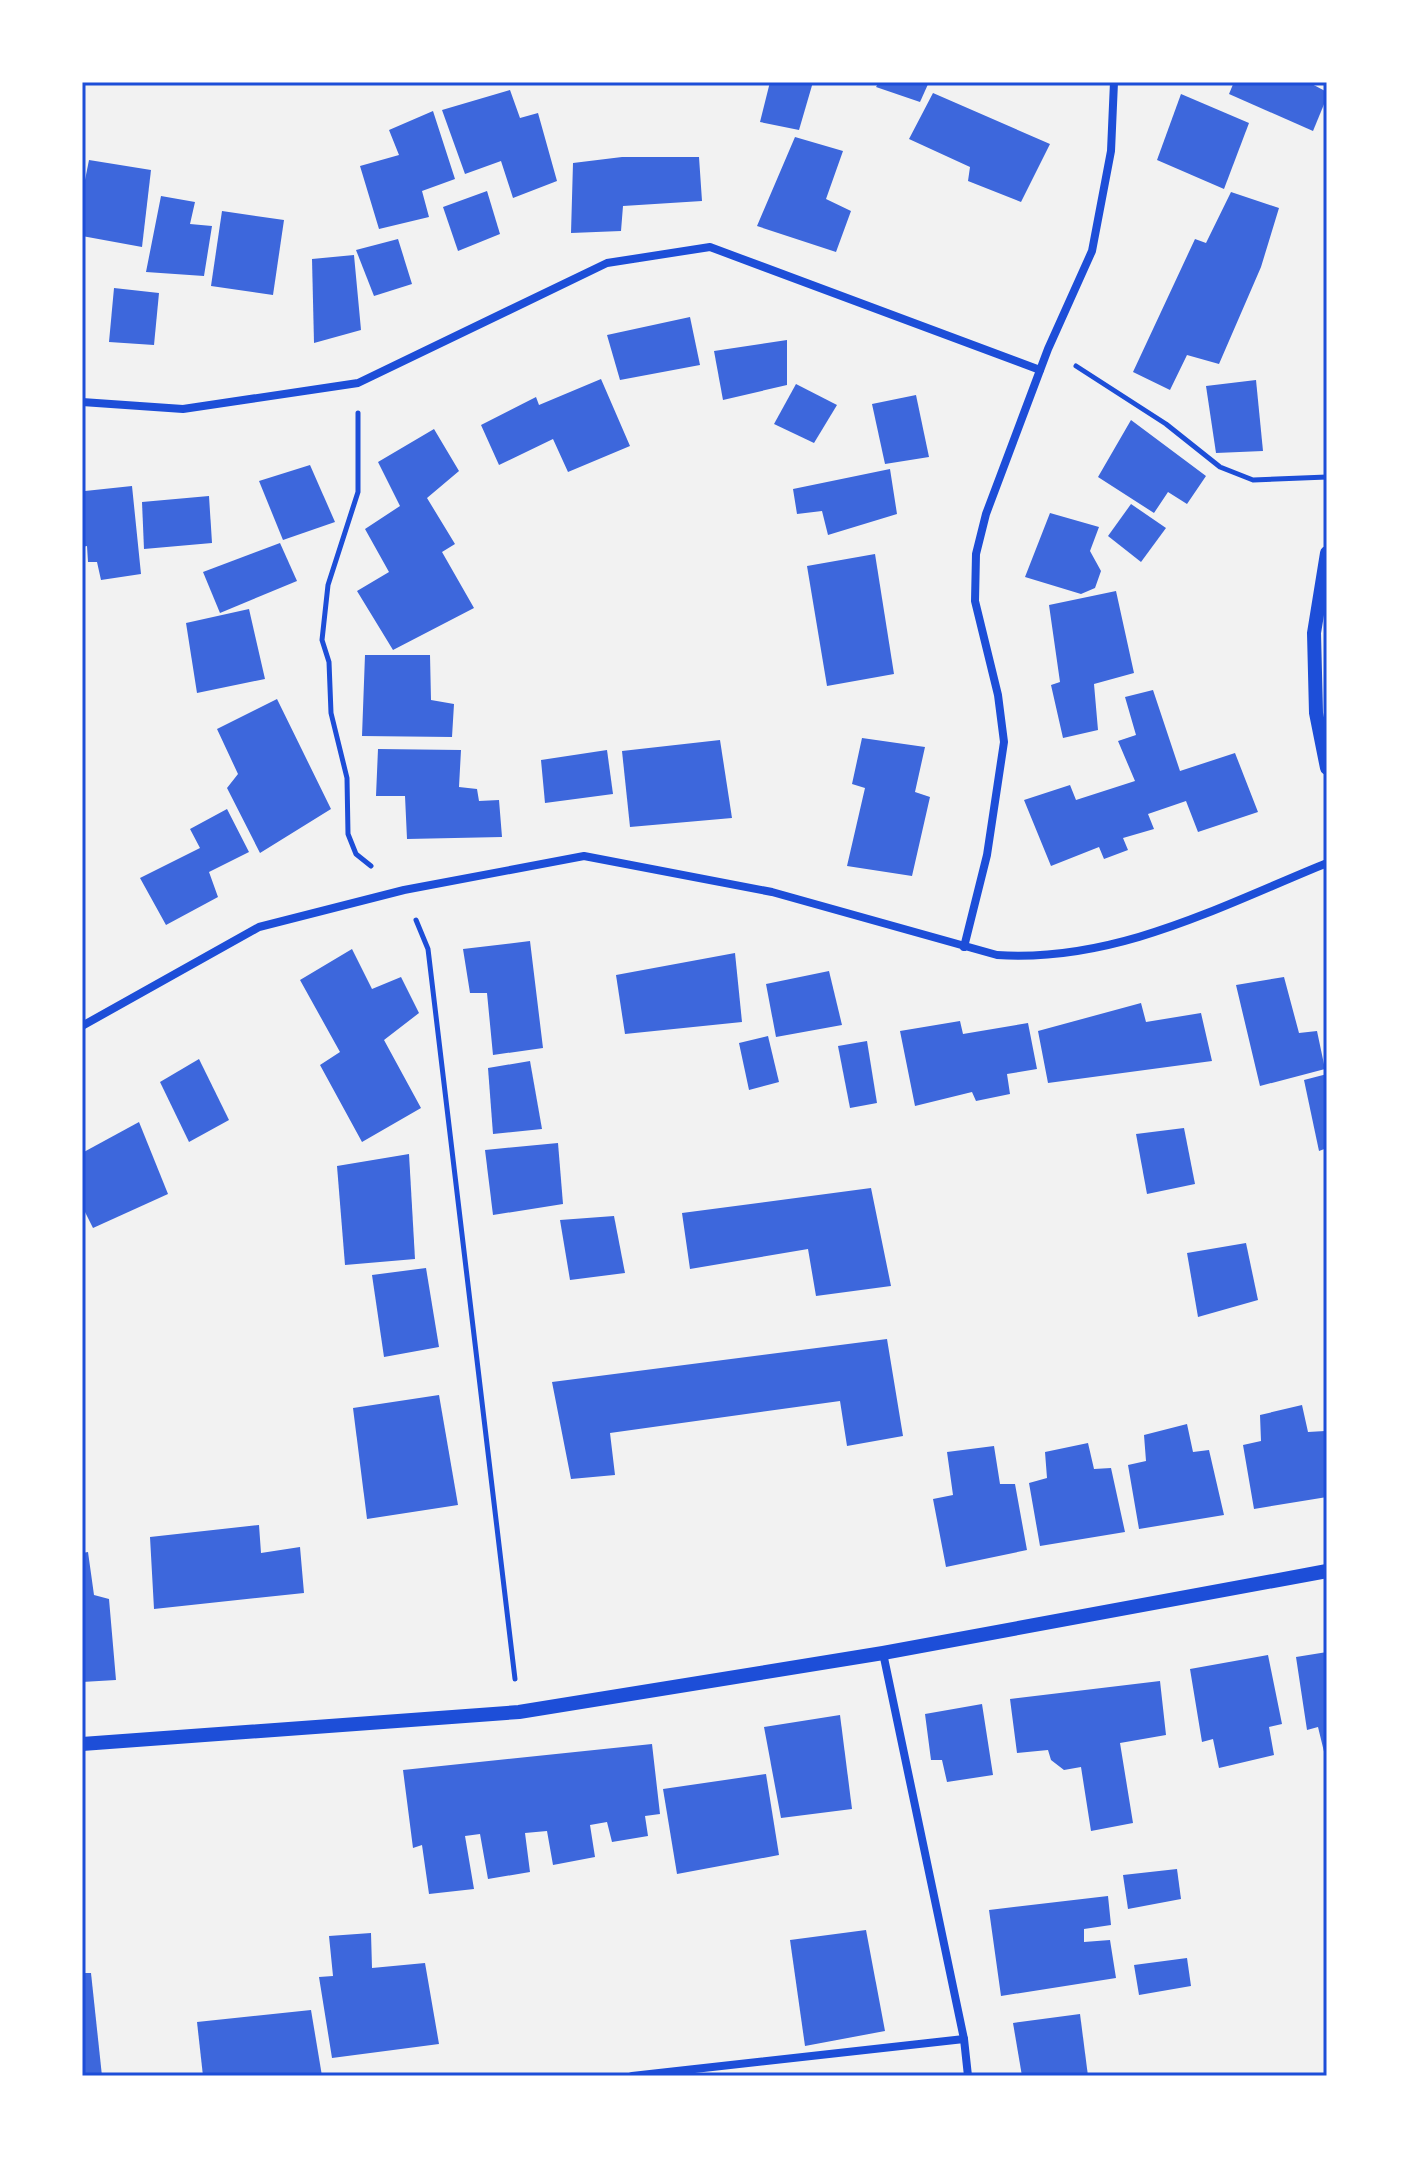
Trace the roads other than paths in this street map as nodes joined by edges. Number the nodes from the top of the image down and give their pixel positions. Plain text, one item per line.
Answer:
1 (1114, 82) edge
2 (1040, 370) junction
3 (82, 402) edge
4 (1327, 553) edge
5 (1327, 768) edge
6 (1327, 863) edge
7 (964, 947) junction
8 (82, 1026) edge
9 (1327, 1571) edge
10 (883, 1653) junction
11 (82, 1744) edge
12 (964, 2039) junction
13 (632, 2076) edge
14 (968, 2076) edge

1 - 2 street
2 - 3 street
2 - 7 street
4 - 5 street
6 - 7 street
7 - 8 street
9 - 10 street
10 - 11 street
10 - 12 street
12 - 13 street
12 - 14 street

